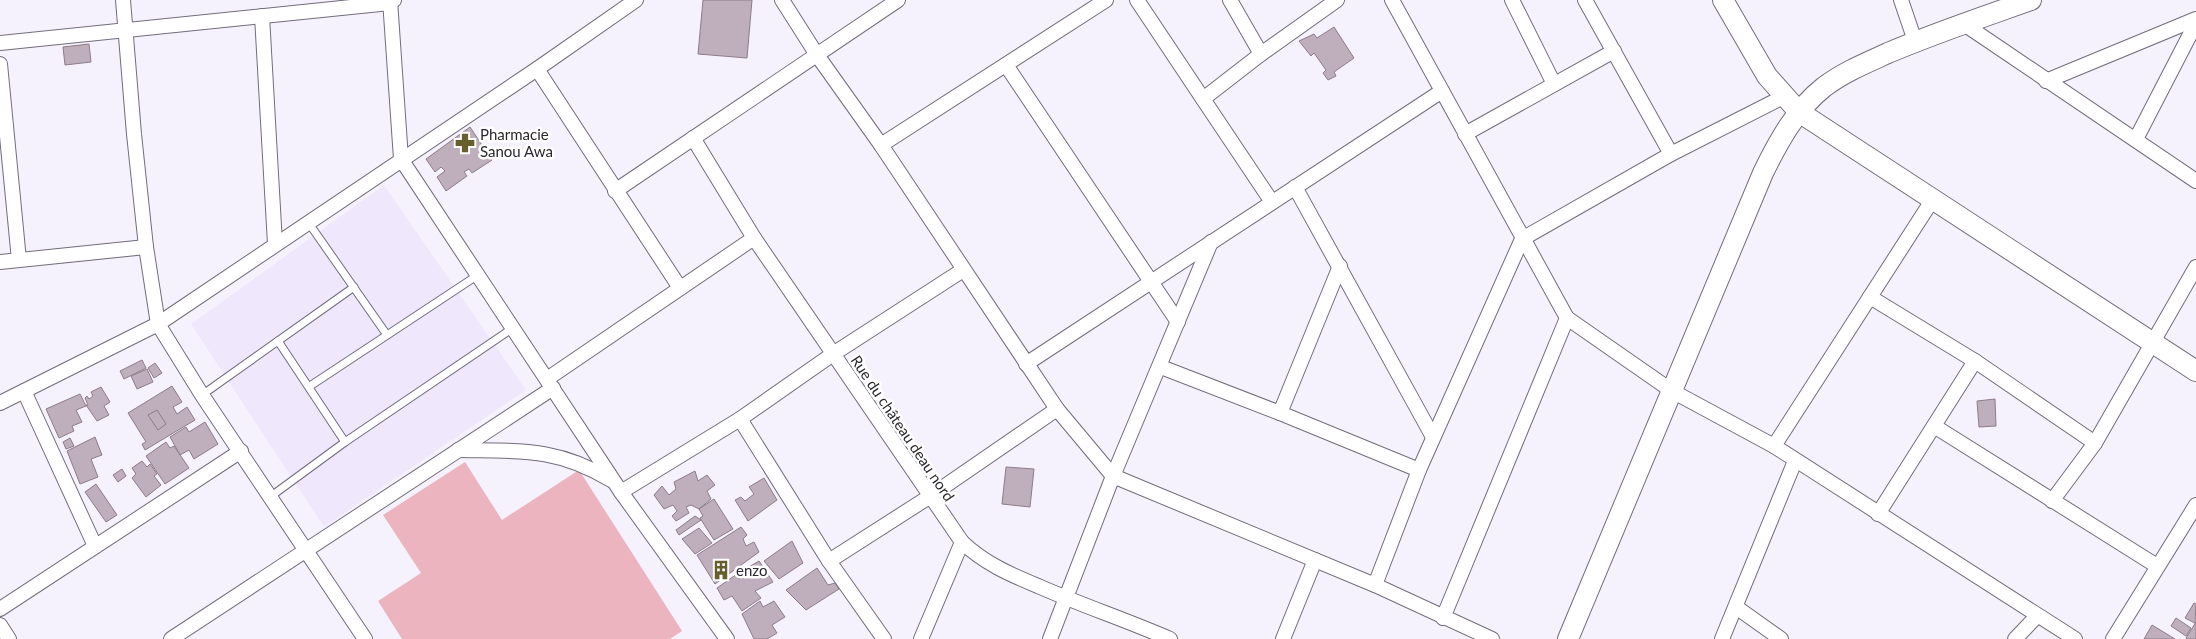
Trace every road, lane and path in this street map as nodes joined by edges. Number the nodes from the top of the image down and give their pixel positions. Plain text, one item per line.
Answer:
1 (124, 0) edge
2 (636, 0) edge
3 (782, 0) edge
4 (898, 0) edge
5 (1106, 0) edge
6 (1137, 0) edge
7 (1230, 0) edge
8 (1337, 0) edge
9 (1392, 0) edge
10 (1512, 0) edge
11 (1586, 0) edge
12 (1723, 0) edge
13 (1901, 0) edge
14 (2031, 0) edge
15 (391, 1) edge
16 (616, 6) edge
17 (262, 16) junction
18 (2196, 19) edge
19 (1964, 24) junction
20 (2196, 24) edge
21 (126, 32) junction
22 (1915, 41) junction
23 (0, 43) edge
24 (1614, 51) junction
25 (1261, 54) junction
26 (817, 55) junction
27 (0, 64) edge
28 (1006, 65) junction
29 (538, 69) junction
30 (2046, 80) junction
31 (1554, 84) junction
32 (1442, 91) junction
33 (1785, 96) junction
34 (1203, 99) junction
35 (1799, 112) junction
36 (1465, 134) junction
37 (693, 138) junction
38 (2136, 139) junction
39 (880, 145) junction
40 (1671, 154) junction
41 (401, 159) junction
42 (2196, 182) edge
43 (1295, 187) junction
44 (615, 191) junction
45 (1933, 199) junction
46 (1272, 202) junction
47 (308, 222) junction
48 (754, 238) junction
49 (1522, 238) junction
50 (1211, 242) junction
51 (275, 244) junction
52 (146, 247) junction
53 (19, 260) junction
54 (0, 262) edge
55 (1340, 266) junction
56 (2196, 267) edge
57 (963, 270) junction
58 (478, 275) junction
59 (1152, 282) junction
60 (354, 287) junction
61 (680, 288) junction
62 (1870, 297) junction
63 (1567, 318) junction
64 (1178, 322) junction
65 (158, 324) junction
66 (513, 328) junction
67 (388, 335) junction
68 (278, 341) junction
69 (2151, 344) junction
70 (833, 354) junction
71 (1975, 361) junction
72 (1026, 364) junction
73 (1161, 367) junction
74 (2196, 372) edge
75 (550, 384) junction
76 (310, 386) junction
77 (24, 391) junction
78 (1672, 391) junction
79 (202, 395) junction
80 (0, 403) edge
81 (1057, 409) junction
82 (1280, 413) junction
83 (740, 419) junction
84 (1934, 426) junction
85 (1433, 437) junction
86 (345, 442) junction
87 (2095, 443) junction
88 (1774, 446) junction
89 (458, 450) junction
90 (241, 451) junction
91 (1795, 461) junction
92 (1419, 470) junction
93 (1113, 476) junction
94 (618, 487) junction
95 (270, 497) junction
96 (929, 497) junction
97 (2052, 501) junction
98 (2195, 507) edge
99 (1878, 514) junction
100 (962, 542) junction
101 (95, 546) junction
102 (305, 549) junction
103 (1315, 560) junction
104 (829, 561) junction
105 (2157, 566) junction
106 (1375, 585) junction
107 (1066, 598) junction
108 (1736, 607) junction
109 (0, 609) edge
110 (2037, 616) junction
111 (1443, 618) junction
112 (0, 626) edge
113 (9, 639) edge
114 (171, 639) edge
115 (365, 639) edge
116 (727, 639) edge
117 (884, 639) edge
118 (921, 639) edge
119 (1050, 639) edge
120 (1170, 639) edge
121 (1283, 639) edge
122 (1492, 639) edge
123 (1568, 639) edge
124 (1722, 639) edge
125 (1781, 639) edge
126 (2015, 639) edge
127 (2075, 639) edge
128 (2113, 639) edge

1 - 21 street
2 - 16 street
3 - 26 street
4 - 26 street
5 - 28 street
6 - 34 street
7 - 25 street
8 - 25 street
9 - 32 street
10 - 31 street
11 - 24 street
12 - 33 main road
13 - 22 street
14 - 19 main road
15 - 17 street
15 - 41 street
16 - 29 street
17 - 21 street
17 - 51 street
18 - 30 street
19 - 22 main road
19 - 30 street
20 - 38 street
21 - 23 street
21 - 52 street
22 - 35 main road
24 - 31 street
24 - 40 street
25 - 34 street
26 - 37 street
26 - 39 street
27 - 53 street
28 - 39 street
28 - 59 street
29 - 41 street
29 - 44 street
30 - 38 street
31 - 36 street
32 - 36 street
32 - 43 street
33 - 35 main road
33 - 40 street
34 - 46 street
35 - 45 main road
35 - 78 main road
36 - 49 street
37 - 44 street
37 - 48 street, Rue du château deau nord
38 - 42 street
39 - 57 street
40 - 49 street
41 - 47 street
41 - 58 street
43 - 46 street
43 - 55 street
44 - 61 street
45 - 62 street
45 - 69 main road
46 - 50 street
47 - 51 street
47 - 60 lane
48 - 61 street
48 - 70 street, Rue du château deau nord
49 - 63 street
49 - 85 street
50 - 59 street
50 - 64 street
51 - 65 street
52 - 53 street
52 - 65 street
53 - 54 street
55 - 82 street
55 - 85 street
56 - 69 street
57 - 70 street
57 - 72 street
58 - 66 street
58 - 67 lane
59 - 64 street
59 - 72 street
60 - 67 lane
60 - 68 lane
61 - 75 street
62 - 71 street
62 - 88 street
63 - 78 street
63 - 111 street
64 - 73 street
65 - 77 street
65 - 79 street
66 - 75 street
66 - 86 lane
67 - 76 lane
68 - 76 lane
68 - 79 lane
69 - 74 main road
69 - 87 street
70 - 83 street
70 - 96 street, Rue du château deau nord
71 - 84 street
71 - 87 street
72 - 81 street
73 - 82 street
73 - 93 street
75 - 89 street
75 - 94 street
76 - 86 lane
77 - 80 street
77 - 101 street
78 - 88 street
78 - 123 main road
79 - 90 street
81 - 93 street
81 - 96 street
82 - 92 street
83 - 94 street
83 - 104 street
84 - 97 street
84 - 99 street
85 - 92 street
86 - 95 lane
87 - 97 street
88 - 91 street
89 - 94 street
89 - 102 street
90 - 95 street
90 - 101 street
91 - 99 street
91 - 108 street
92 - 106 street
93 - 103 street
93 - 107 street
94 - 116 street
95 - 102 street
96 - 100 street, Rue du château deau nord
96 - 104 street
97 - 105 street
98 - 105 street
99 - 110 street
100 - 107 street, Rue du château deau nord
100 - 118 street
101 - 109 street
102 - 114 street
102 - 115 street
103 - 106 street
103 - 121 street
104 - 117 street
105 - 128 street
106 - 111 street
107 - 119 street
107 - 120 street, Rue du château deau nord
108 - 124 street
108 - 125 street
110 - 126 street
110 - 127 street
111 - 122 street
112 - 113 street

